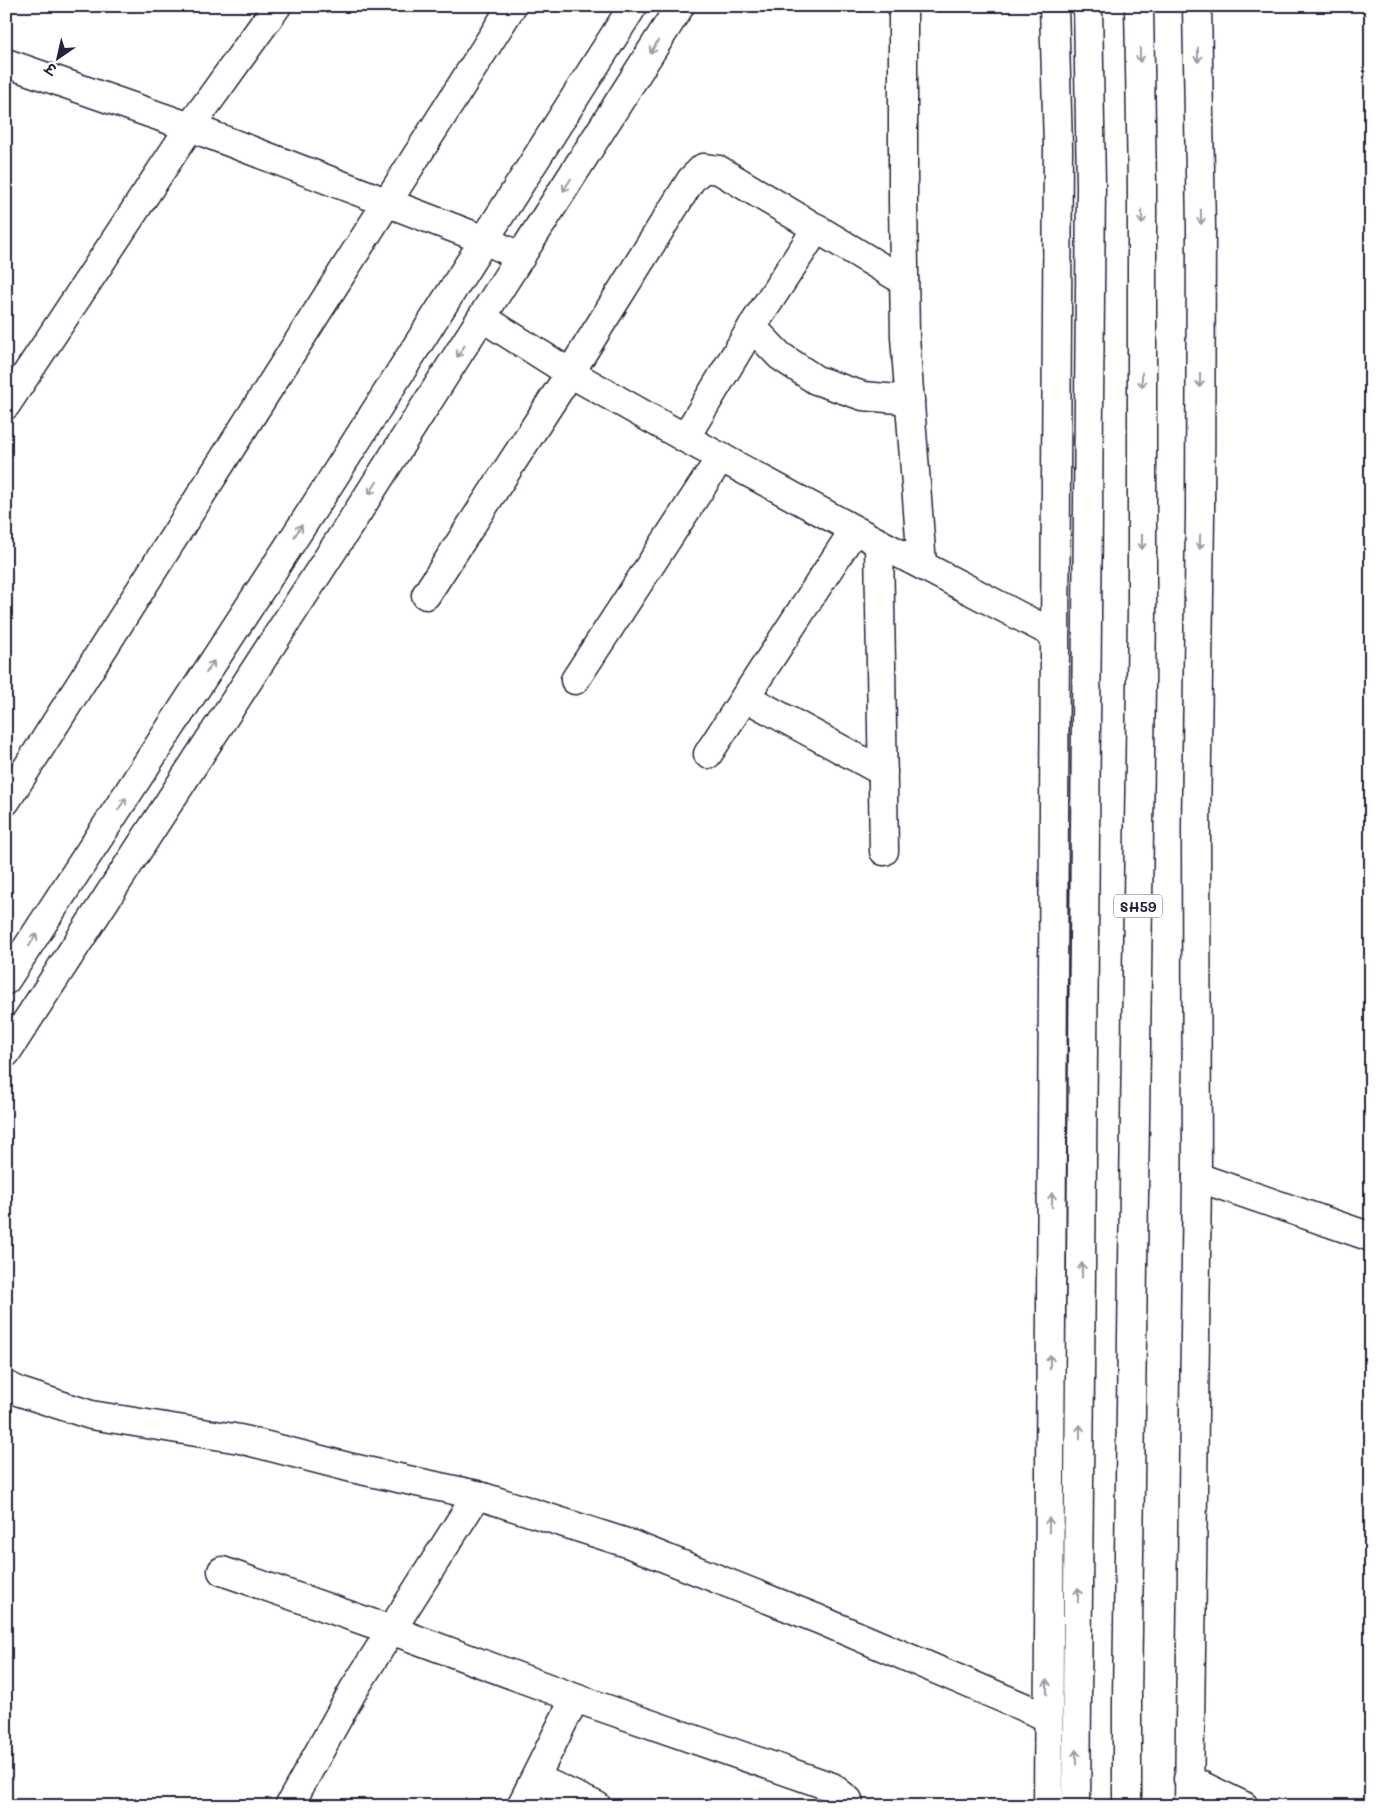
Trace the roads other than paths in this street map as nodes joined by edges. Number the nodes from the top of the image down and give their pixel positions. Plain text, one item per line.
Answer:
1 (277, 6) edge
2 (512, 6) edge
3 (633, 6) edge
4 (680, 6) edge
5 (1054, 6) edge
6 (1088, 6) edge
7 (1139, 6) edge
8 (1197, 6) edge
9 (903, 10) dead end
10 (6, 63) edge
11 (190, 127) junction
12 (387, 204) junction
13 (818, 228) junction
14 (485, 240) junction
15 (520, 257) junction
16 (904, 280) junction
17 (482, 318) junction
18 (752, 327) junction
19 (570, 373) junction
20 (9, 396) edge
21 (910, 400) junction
22 (685, 438) junction
23 (721, 457) junction
24 (854, 530) junction
25 (879, 543) junction
26 (922, 565) junction
27 (426, 595) dead end
28 (1054, 634) junction
29 (575, 680) dead end
30 (746, 697) junction
31 (708, 754) dead end
32 (883, 772) junction
33 (6, 801) edge
34 (884, 851) dead end
35 (6, 980) edge
36 (6, 1053) edge
37 (1197, 1177) junction
38 (1371, 1237) edge
39 (6, 1385) edge
40 (477, 1495) junction
41 (222, 1571) dead end
42 (391, 1630) junction
43 (575, 1698) junction
44 (1047, 1717) junction
45 (536, 1778) junction
46 (1188, 1779) junction
47 (288, 1806) edge
48 (521, 1806) edge
49 (597, 1806) edge
50 (850, 1806) edge
51 (1048, 1806) edge
52 (1076, 1806) edge
53 (1128, 1806) edge
54 (1189, 1806) edge
55 (1244, 1806) edge

1 - 11 main road
2 - 12 main road
3 - 14 main road
4 -> 15 main road
5 - 28 main road
52 -> 6 main road
7 -> 53 main road, SH59
8 -> 37 main road
9 - 16 main road
10 - 11 main road
11 - 12 main road
11 - 20 main road
12 - 14 main road
12 - 33 main road
13 - 16 main road
13 - 18 main road
13 - 19 main road
14 - 15 main road
35 -> 14 main road
15 - 17 main road
16 - 21 main road
17 - 19 main road
17 -> 36 main road
18 - 21 main road
18 - 22 main road
19 - 22 main road
19 - 27 main road
21 - 26 main road
22 - 23 main road
23 - 24 main road
23 - 29 main road
24 - 25 main road
24 - 30 main road
25 - 26 main road
25 - 32 main road
26 - 28 main road
44 -> 28 main road
30 - 31 main road
30 - 32 main road
32 - 34 main road
37 - 38 main road
37 - 46 main road
39 - 40 main road
40 - 42 main road
40 - 44 main road
41 - 42 main road
42 - 43 main road
42 - 47 main road
43 - 45 main road
43 - 50 main road
44 - 51 main road
45 - 48 main road
45 - 49 main road
46 - 54 main road
46 - 55 main road

